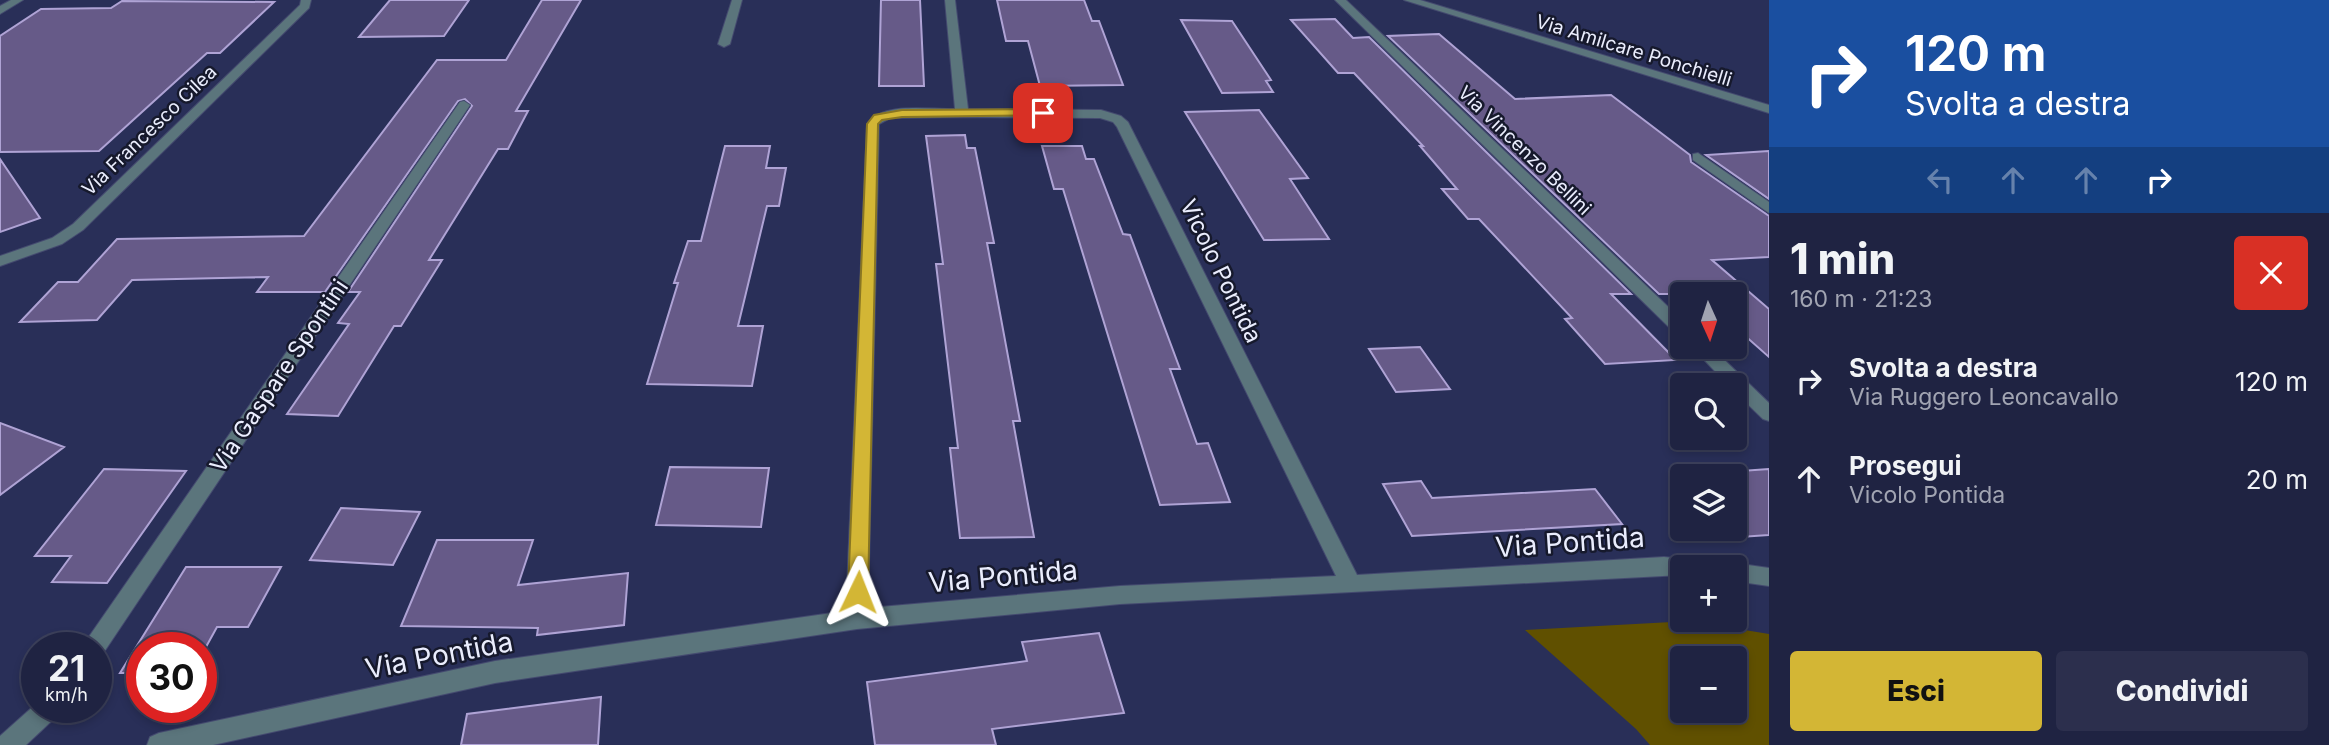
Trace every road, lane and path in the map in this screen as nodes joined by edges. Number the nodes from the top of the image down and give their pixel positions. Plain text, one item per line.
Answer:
1 (18, 0) edge
2 (306, 0) edge
3 (737, 0) edge
4 (950, 0) edge
5 (1340, 0) edge
6 (1409, 0) edge
7 (0, 11) edge
8 (724, 44) dead end
9 (464, 105) dead end
10 (1769, 109) edge
11 (962, 113) junction
12 (1698, 158) dead end
13 (1769, 209) edge
14 (0, 261) edge
15 (1670, 318) edge
16 (1712, 359) edge
17 (1769, 414) edge
18 (1670, 566) edge
19 (1747, 573) edge
20 (1769, 576) edge
21 (1351, 585) junction
22 (857, 619) junction
23 (105, 632) edge
24 (32, 723) edge
25 (8, 745) edge
26 (159, 745) edge

1 - 7 street
2 - 14 street, Via Francesco Cilea
3 - 8 street
4 - 11 street
5 - 15 street, Via Vincenzo Bellini
6 - 10 street, Via Amilcare Ponchielli
9 - 23 street, Via Gaspare Spontini
11 - 21 street, Vicolo Pontida
11 - 22 street, Vicolo Pontida
12 - 13 street
16 - 17 street
18 - 21 street, Via Pontida
19 - 20 street
21 - 22 street, Via Pontida
22 - 26 street, Via Pontida
24 - 25 street

